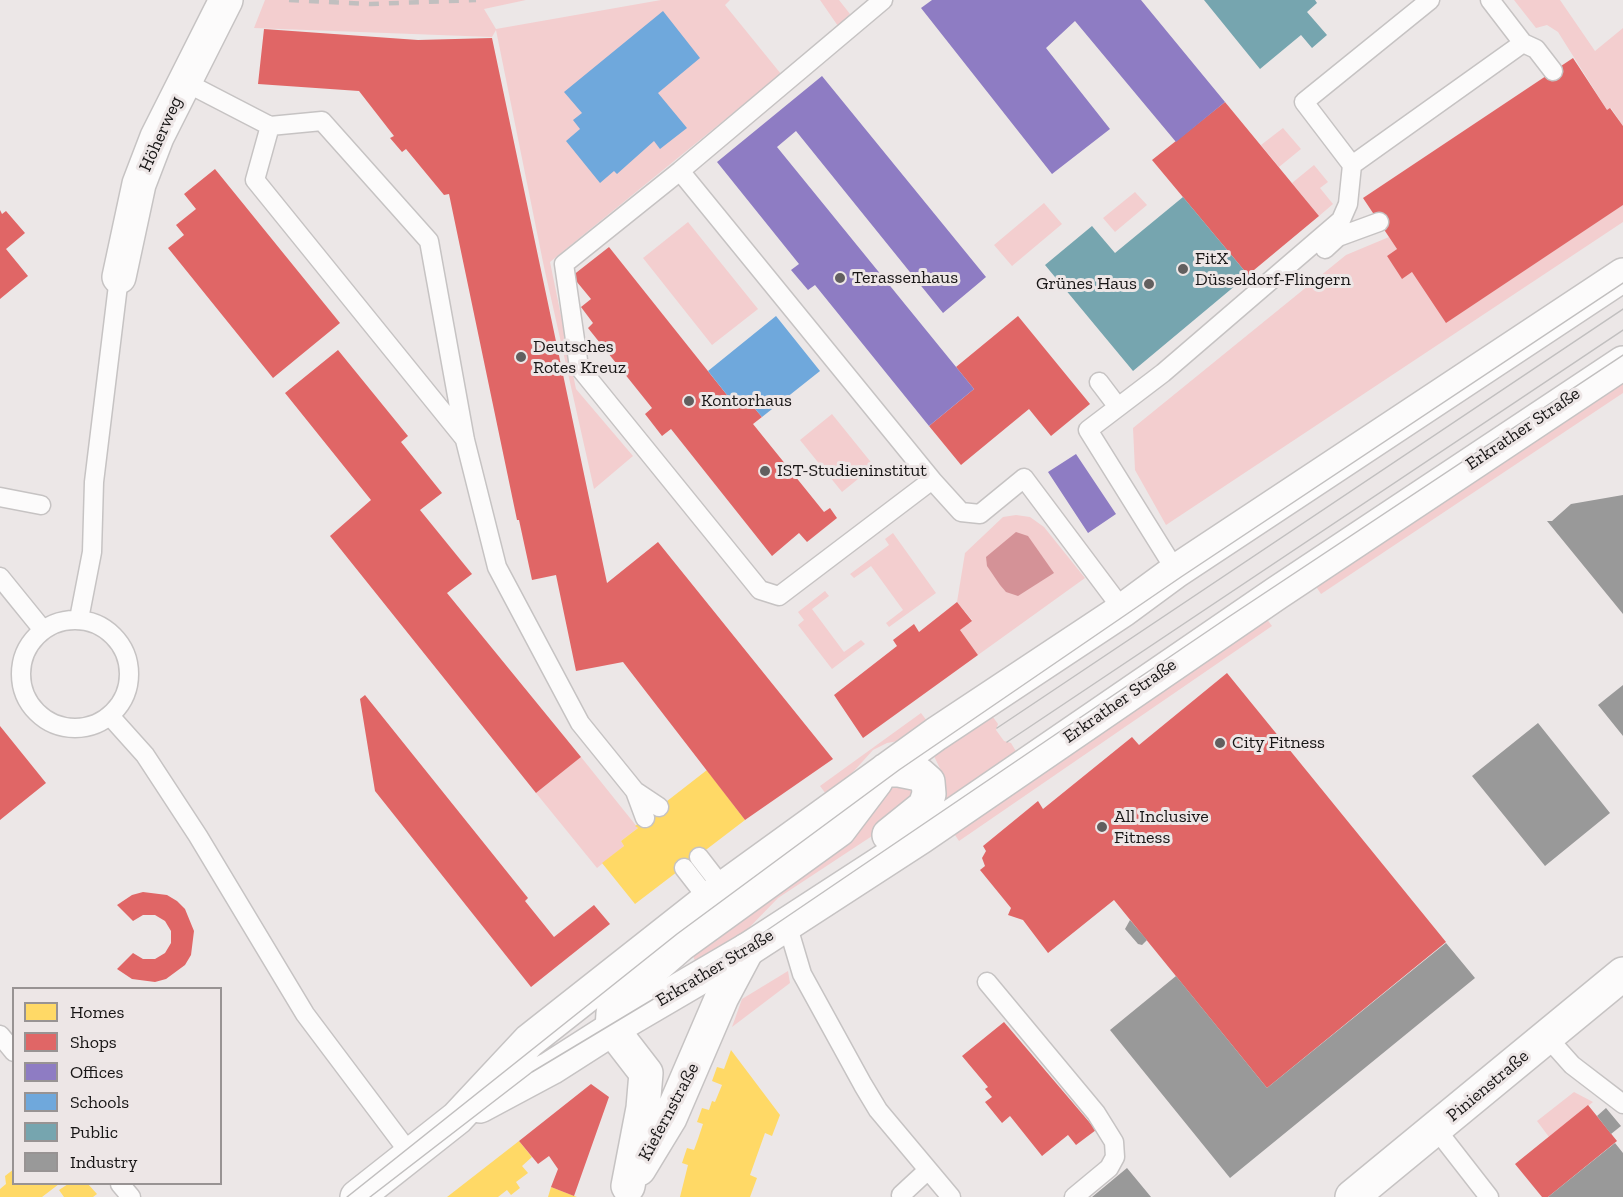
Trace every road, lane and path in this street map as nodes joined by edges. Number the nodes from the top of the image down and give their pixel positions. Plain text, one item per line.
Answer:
1 (226, 0) edge
2 (883, 0) edge
3 (1430, 0) edge
4 (1491, 0) edge
5 (1522, 43) junction
6 (1553, 71) dead end
7 (185, 82) junction
8 (270, 126) junction
9 (1352, 165) junction
10 (680, 171) junction
11 (1379, 222) dead end
12 (1335, 233) junction
13 (1623, 274) edge
14 (119, 277) joint
15 (1623, 363) edge
16 (1099, 382) dead end
17 (1118, 406) junction
18 (1095, 440) junction
19 (465, 441) junction
20 (932, 480) junction
21 (0, 497) edge
22 (41, 505) dead end
23 (1176, 571) junction
24 (0, 577) edge
25 (1123, 610) junction
26 (79, 620) junction
27 (43, 630) junction
28 (110, 716) junction
29 (883, 772) junction
30 (652, 813) dead end
31 (699, 857) dead end
32 (684, 868) dead end
33 (716, 894) junction
34 (784, 916) junction
35 (747, 950) junction
36 (1623, 974) edge
37 (987, 982) dead end
38 (612, 1029) junction
39 (0, 1035) edge
40 (706, 1036) junction
41 (1547, 1037) junction
42 (12, 1050) edge
43 (646, 1073) junction
44 (1623, 1104) edge
45 (457, 1118) junction
46 (1436, 1129) junction
47 (411, 1155) junction
48 (928, 1170) junction
49 (121, 1185) edge
50 (626, 1191) edge
51 (901, 1195) dead end
52 (131, 1197) edge
53 (357, 1197) edge
54 (951, 1197) edge
55 (1074, 1197) edge
56 (1352, 1197) edge
57 (1489, 1197) edge

1 - 7 main road, Höherweg
2 - 10 lane
3 - 9 lane
4 - 5 lane
5 - 6 lane
5 - 9 lane
7 - 8 lane
7 - 14 main road, Höherweg
8 - 19 lane
8 - 19 lane
9 - 12 lane
10 - 20 lane
10 - 20 lane
11 - 12 lane
12 - 17 lane
12 - 18 lane
13 - 23 main road, Erkrather Straße
14 - 26 lane
15 - 34 main road, Erkrather Straße
16 - 17 lane
17 - 18 lane
18 - 23 lane
19 - 30 lane
20 - 25 lane
21 - 22 lane
23 - 25 main road, Erkrather Straße
24 - 27 lane
25 - 29 main road, Erkrather Straße
26 - 27 lane
26 - 28 lane
27 - 28 lane
28 - 47 lane
29 - 33 main road, Erkrather Straße
29 - 34 main road
29 - 38 main road, Erkrather Straße
31 - 33 lane
32 - 33 lane
33 - 45 main road, Erkrather Straße
34 - 35 main road, Erkrather Straße
34 - 48 lane
35 - 38 main road, Erkrather Straße
35 - 40 main road, Kiefernstraße
36 - 41 main road, Pinienstraße
37 - 55 lane
38 - 43 main road
38 - 45 main road, Erkrather Straße
39 - 42 lane
40 - 43 main road, Kiefernstraße
40 - 50 main road, Kiefernstraße
41 - 44 lane
41 - 46 main road, Pinienstraße
43 - 50 main road, Kiefernstraße
45 - 47 main road, Erkrather Straße
46 - 56 main road, Pinienstraße
46 - 57 lane
47 - 53 main road, Erkrather Straße
48 - 51 lane
48 - 54 lane
49 - 52 lane

